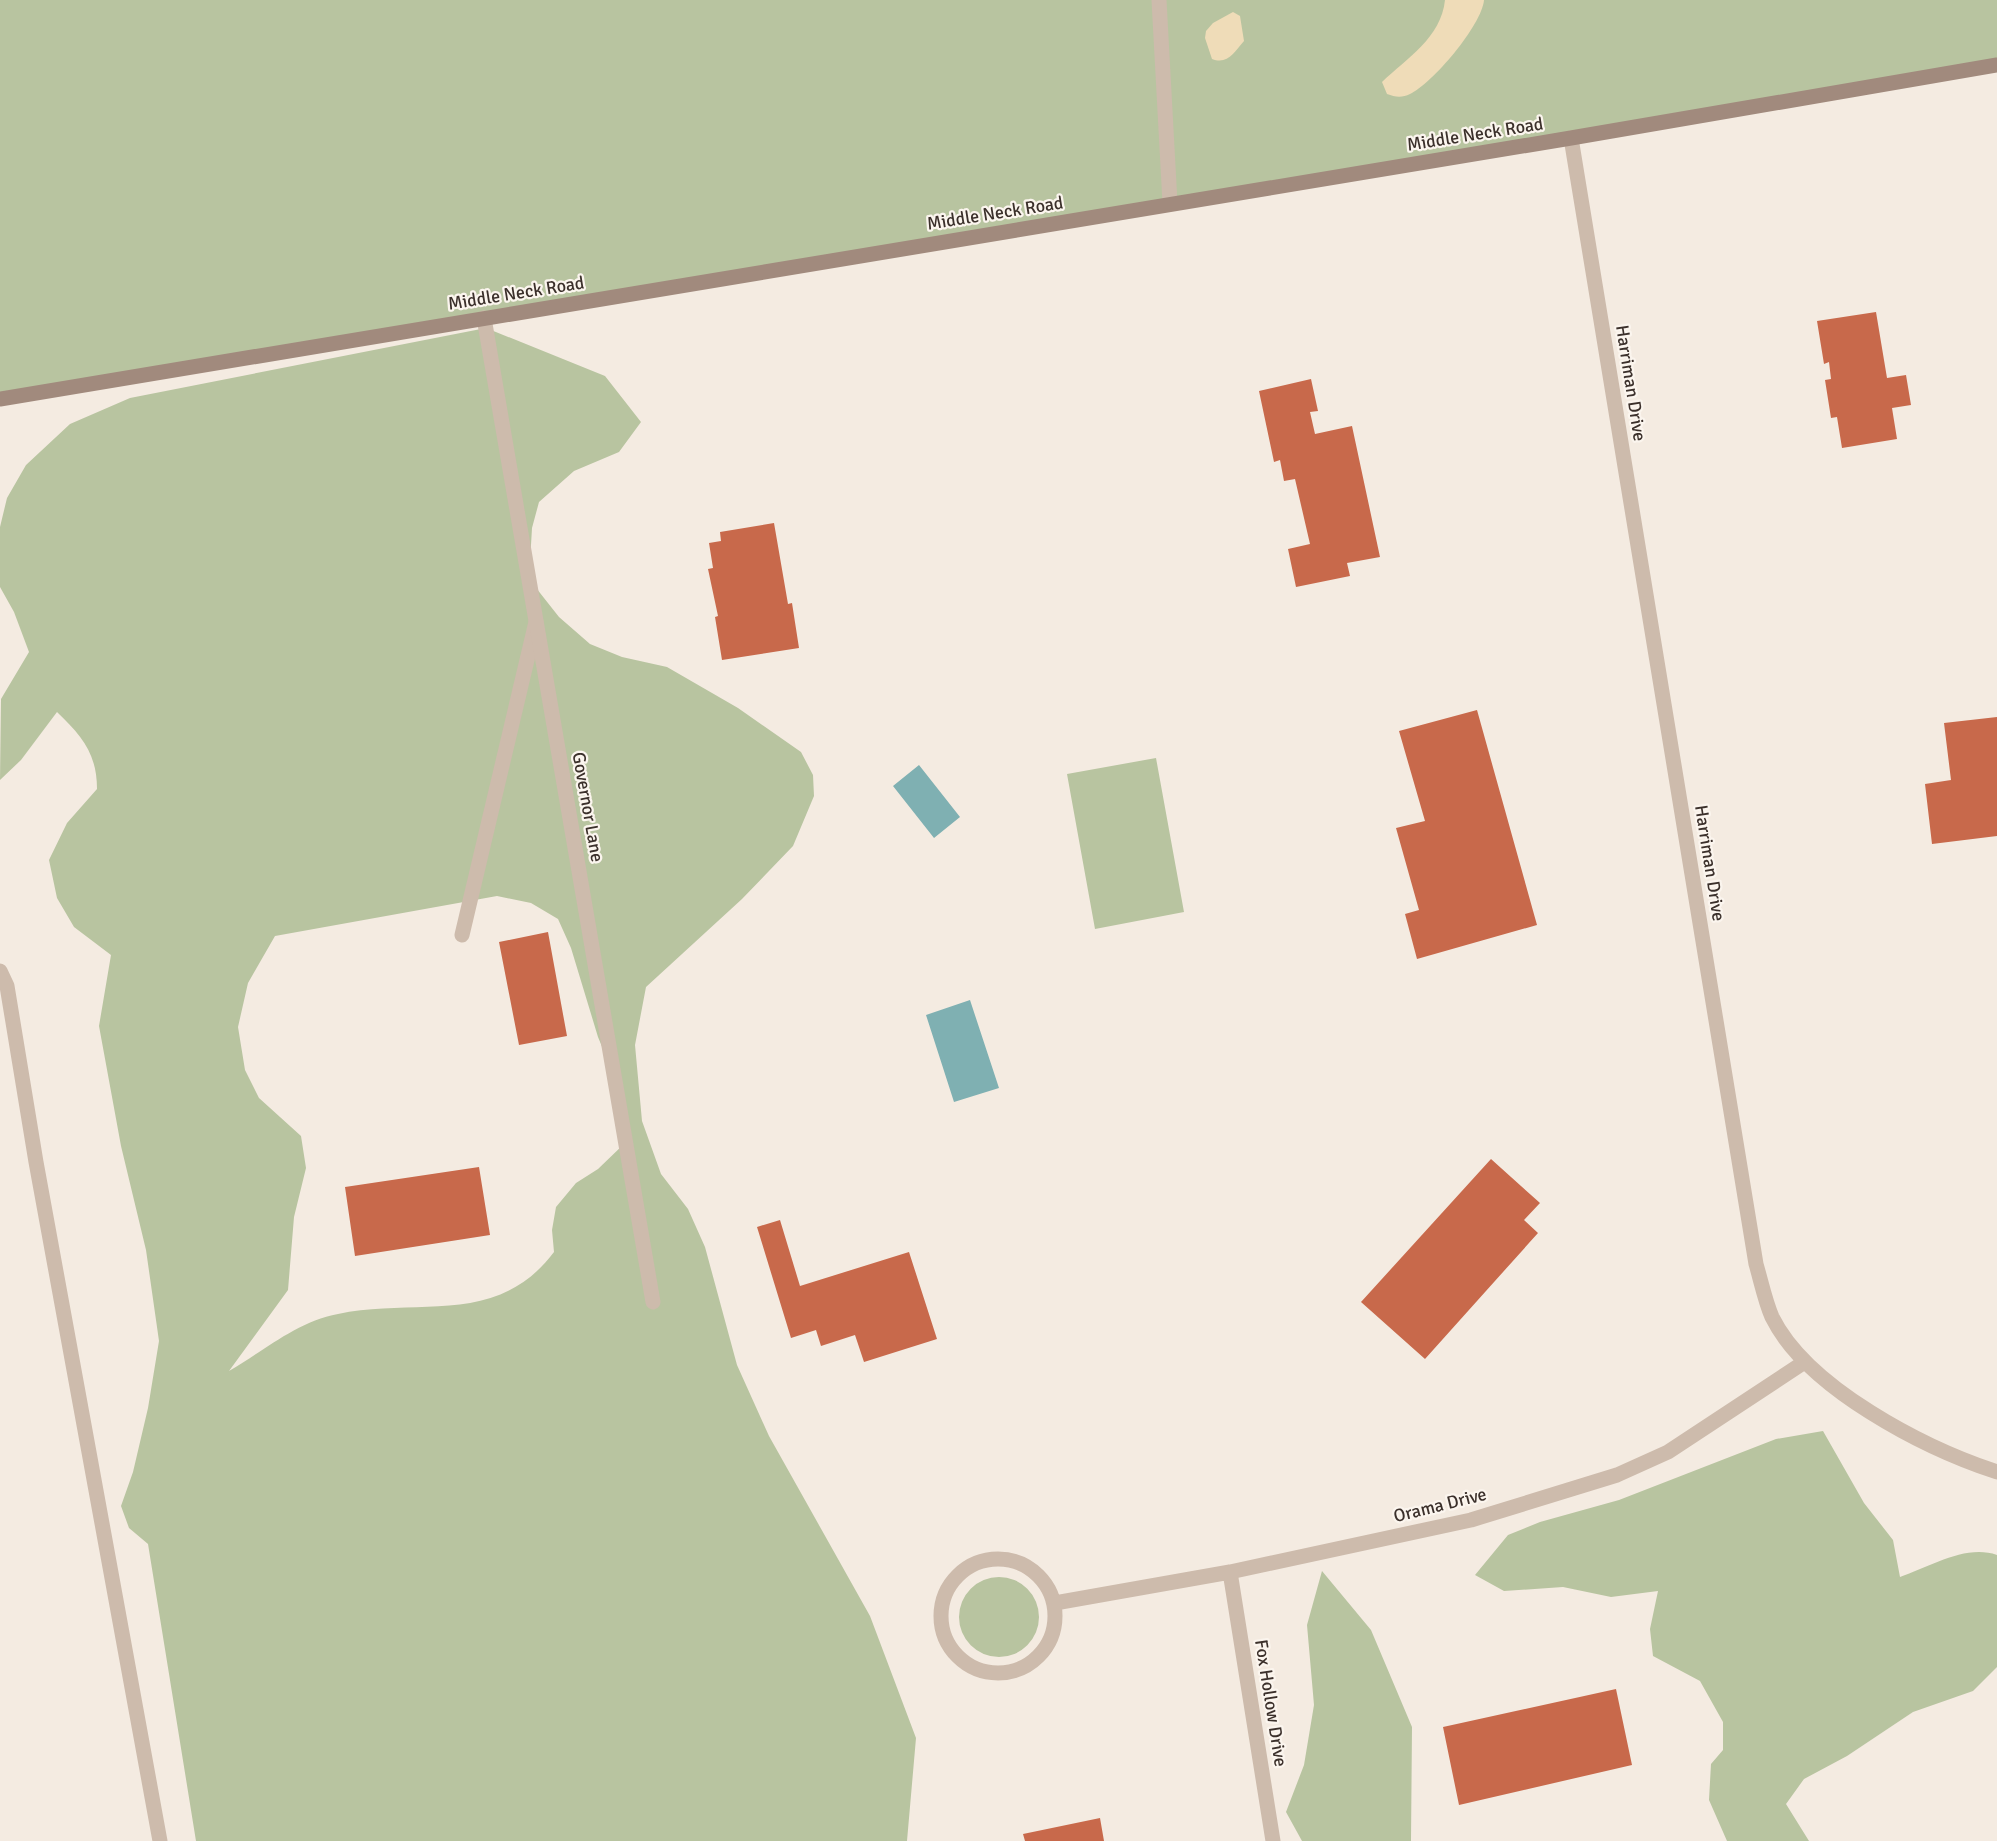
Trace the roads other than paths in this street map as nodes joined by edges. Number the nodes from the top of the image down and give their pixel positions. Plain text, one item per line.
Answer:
1 (1159, 0) edge
2 (1997, 65) edge
3 (1571, 138) junction
4 (1170, 203) junction
5 (484, 318) junction
6 (0, 399) edge
7 (536, 622) junction
8 (462, 935) dead end
9 (0, 971) edge
10 (653, 1302) dead end
11 (1803, 1363) junction
12 (1997, 1472) edge
13 (1230, 1572) junction
14 (1055, 1603) junction
15 (160, 1841) edge
16 (1274, 1841) edge

1 - 4 street
2 - 3 main road, Middle Neck Road
3 - 4 main road, Middle Neck Road
3 - 11 street, Harriman Drive
4 - 5 main road, Middle Neck Road
5 - 6 main road, Middle Neck Road
5 - 7 street, Governor Lane
7 - 8 street
7 - 10 street, Governor Lane
9 - 15 street
11 - 12 street, Harriman Drive
11 - 13 street, Orama Drive
13 - 14 street, Orama Drive
13 - 16 street, Fox Hollow Drive
14 - 14 street

